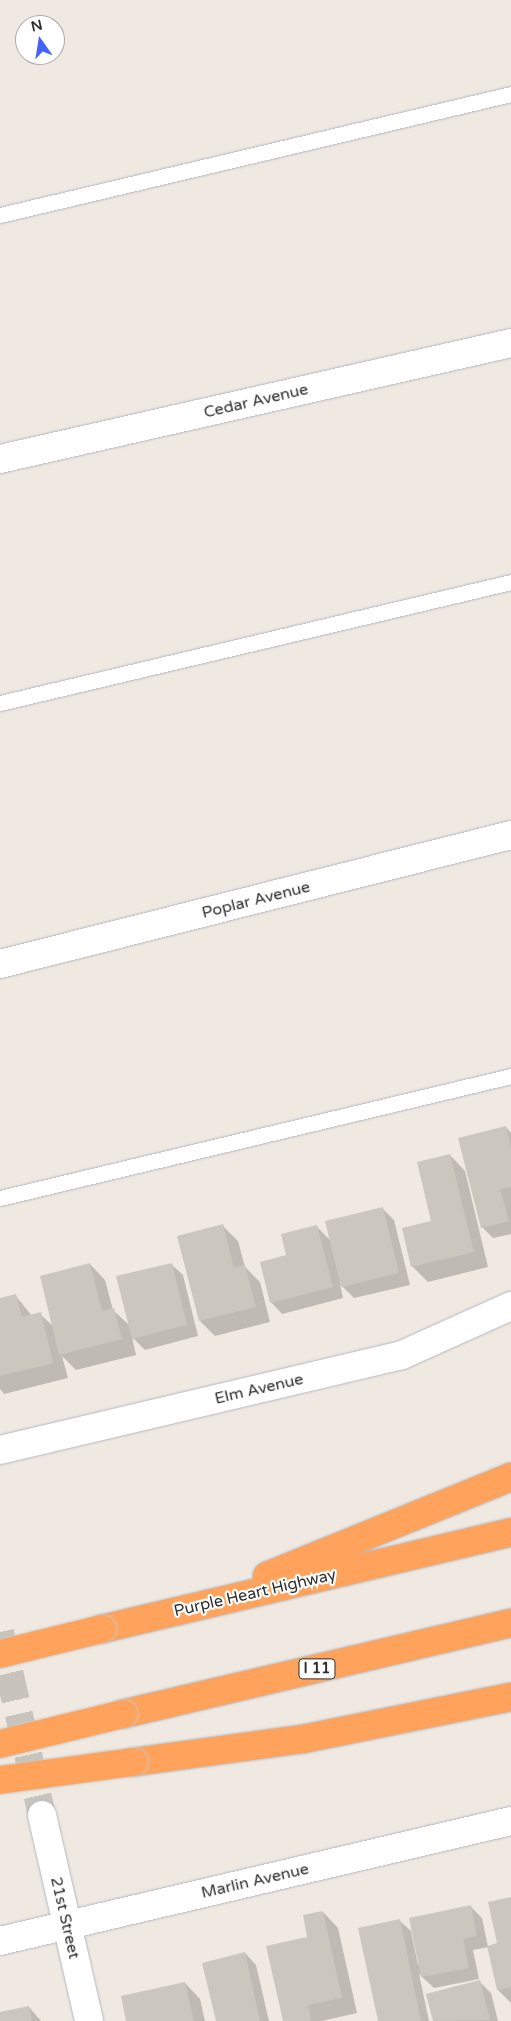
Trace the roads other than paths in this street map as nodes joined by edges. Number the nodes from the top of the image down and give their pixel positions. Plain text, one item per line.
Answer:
1 (511, 94) edge
2 (0, 215) edge
3 (511, 343) edge
4 (0, 459) edge
5 (511, 582) edge
6 (0, 703) edge
7 (511, 835) edge
8 (0, 964) edge
9 (511, 1076) edge
10 (0, 1198) edge
11 (511, 1306) edge
12 (0, 1450) edge
13 (511, 1477) edge
14 (511, 1532) edge
15 (182, 1610) junction
16 (511, 1622) edge
17 (0, 1654) edge
18 (511, 1697) edge
19 (0, 1744) edge
20 (0, 1780) edge
21 (42, 1815) tunnel mouth
22 (511, 1822) edge
23 (66, 1925) junction
24 (0, 1941) edge
25 (89, 2021) edge

1 - 2 lane
3 - 4 street, Cedar Avenue
5 - 6 lane
7 - 8 street, Poplar Avenue
9 - 10 lane
11 - 12 street, Elm Avenue
13 - 15 highway
14 - 15 highway, Purple Heart Highway
15 - 17 highway, Purple Heart Highway, bridge
16 - 19 highway, I 11, bridge
18 - 20 highway, bridge
21 - 23 street, 21st Street
22 - 23 street, Marlin Avenue
23 - 24 street, Marlin Avenue
23 - 25 street, 21st Street

